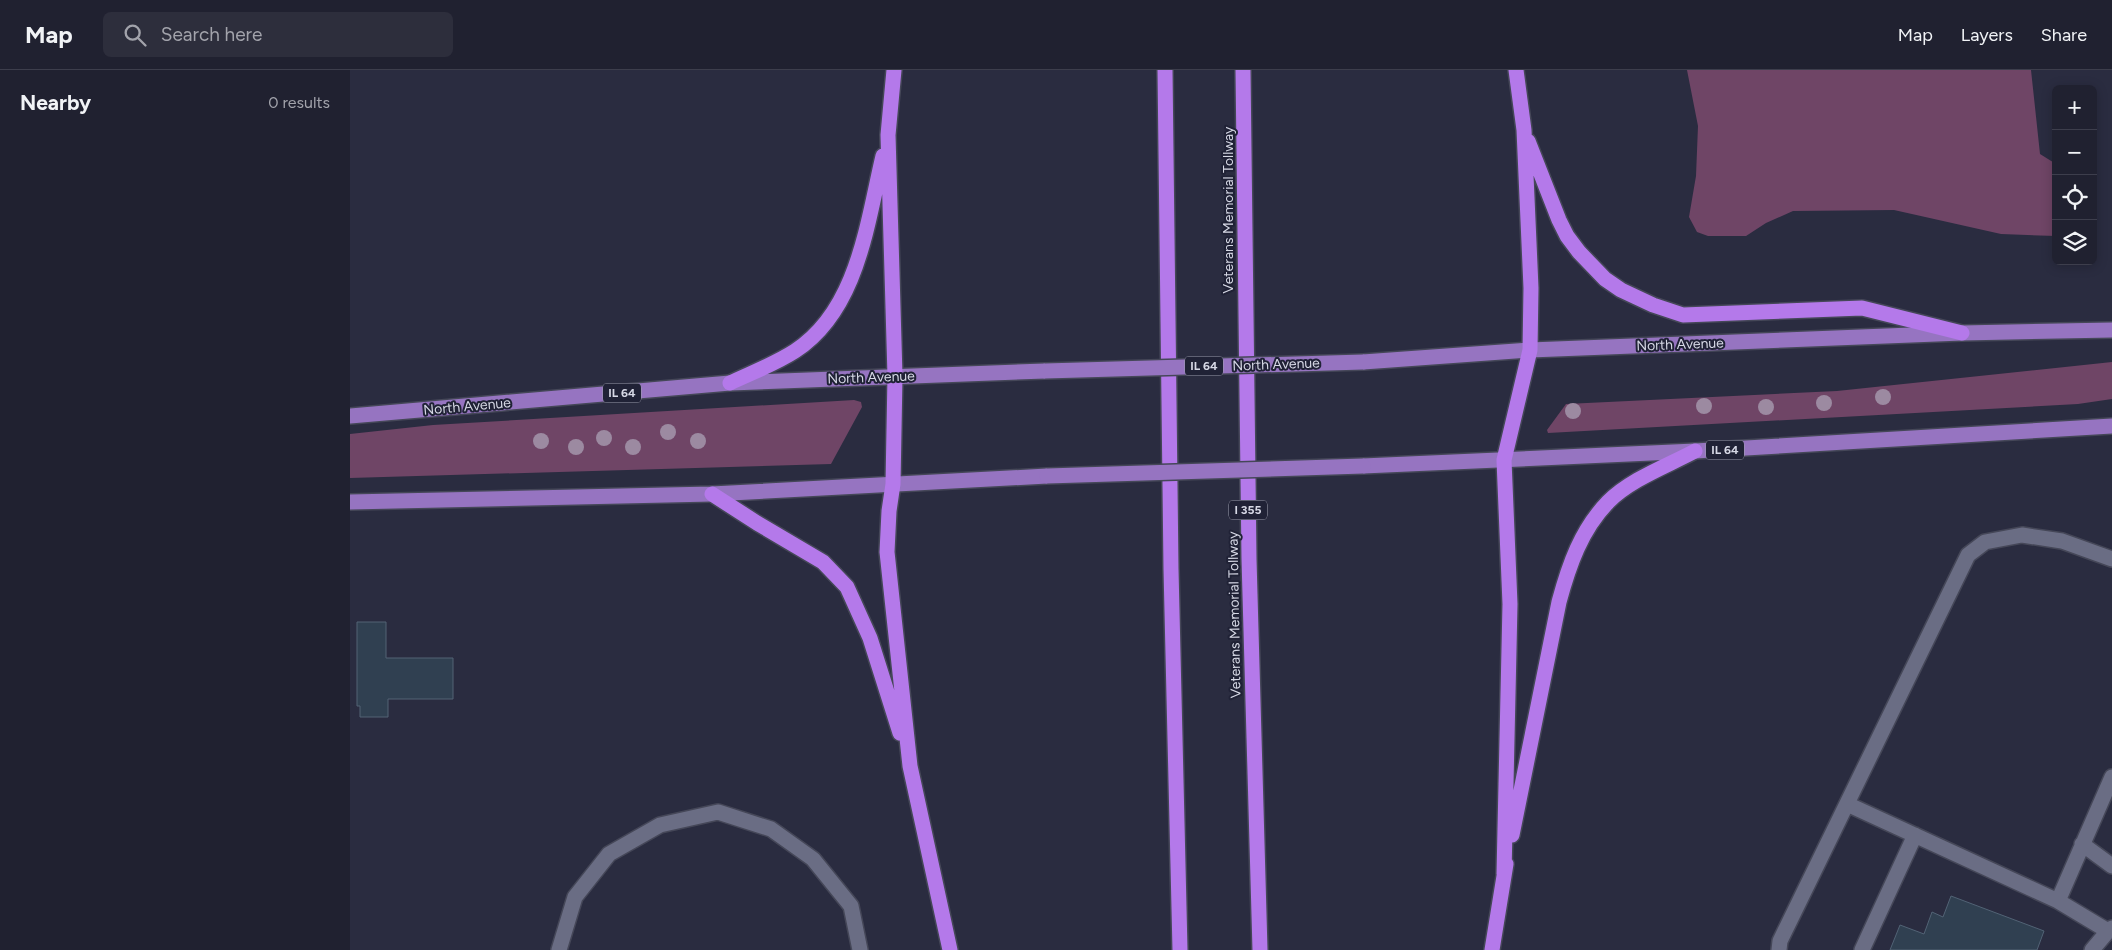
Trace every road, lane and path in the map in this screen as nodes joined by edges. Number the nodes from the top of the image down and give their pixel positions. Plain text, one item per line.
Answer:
1 (894, 70) edge
2 (1165, 70) edge
3 (1243, 70) edge
4 (1516, 70) edge
5 (1524, 130) junction
6 (888, 135) junction
7 (2112, 330) edge
8 (1962, 333) junction
9 (1530, 350) junction
10 (895, 376) junction
11 (730, 384) junction
12 (350, 416) edge
13 (2112, 426) edge
14 (1695, 451) junction
15 (1504, 460) junction
16 (893, 484) junction
17 (712, 494) junction
18 (350, 502) edge
19 (2112, 558) edge
20 (910, 766) junction
21 (2112, 777) edge
22 (1847, 804) junction
23 (1915, 835) junction
24 (2082, 844) junction
25 (2112, 866) edge
26 (1504, 874) junction
27 (2058, 901) junction
28 (2110, 929) edge
29 (559, 950) edge
30 (860, 950) edge
31 (950, 950) edge
32 (1180, 950) edge
33 (1260, 950) edge
34 (1492, 950) edge
35 (1779, 950) edge
36 (1862, 950) edge
37 (2092, 950) edge

1 - 6 highway
2 - 32 highway
3 - 33 highway, Veterans Memorial Tollway / I 355
4 - 5 highway
5 - 8 highway
5 - 9 highway
6 - 10 highway
6 - 11 highway
7 - 8 main road, North Avenue / IL 64
8 - 9 main road, North Avenue / IL 64
9 - 10 main road, North Avenue / IL 64, bridge
9 - 15 highway
10 - 11 main road, North Avenue / IL 64
10 - 16 highway
11 - 12 main road, North Avenue / IL 64
13 - 14 main road, IL 64
14 - 15 main road, IL 64
14 - 26 highway
15 - 16 main road, IL 64, bridge
15 - 26 highway
16 - 17 main road, IL 64
16 - 20 highway
17 - 18 main road, IL 64
17 - 20 highway
19 - 22 lane
20 - 31 highway
21 - 24 lane
22 - 23 lane
22 - 35 lane
23 - 27 lane
23 - 36 lane
24 - 25 lane
24 - 27 lane
26 - 34 highway
27 - 28 lane
28 - 37 lane
29 - 30 lane

